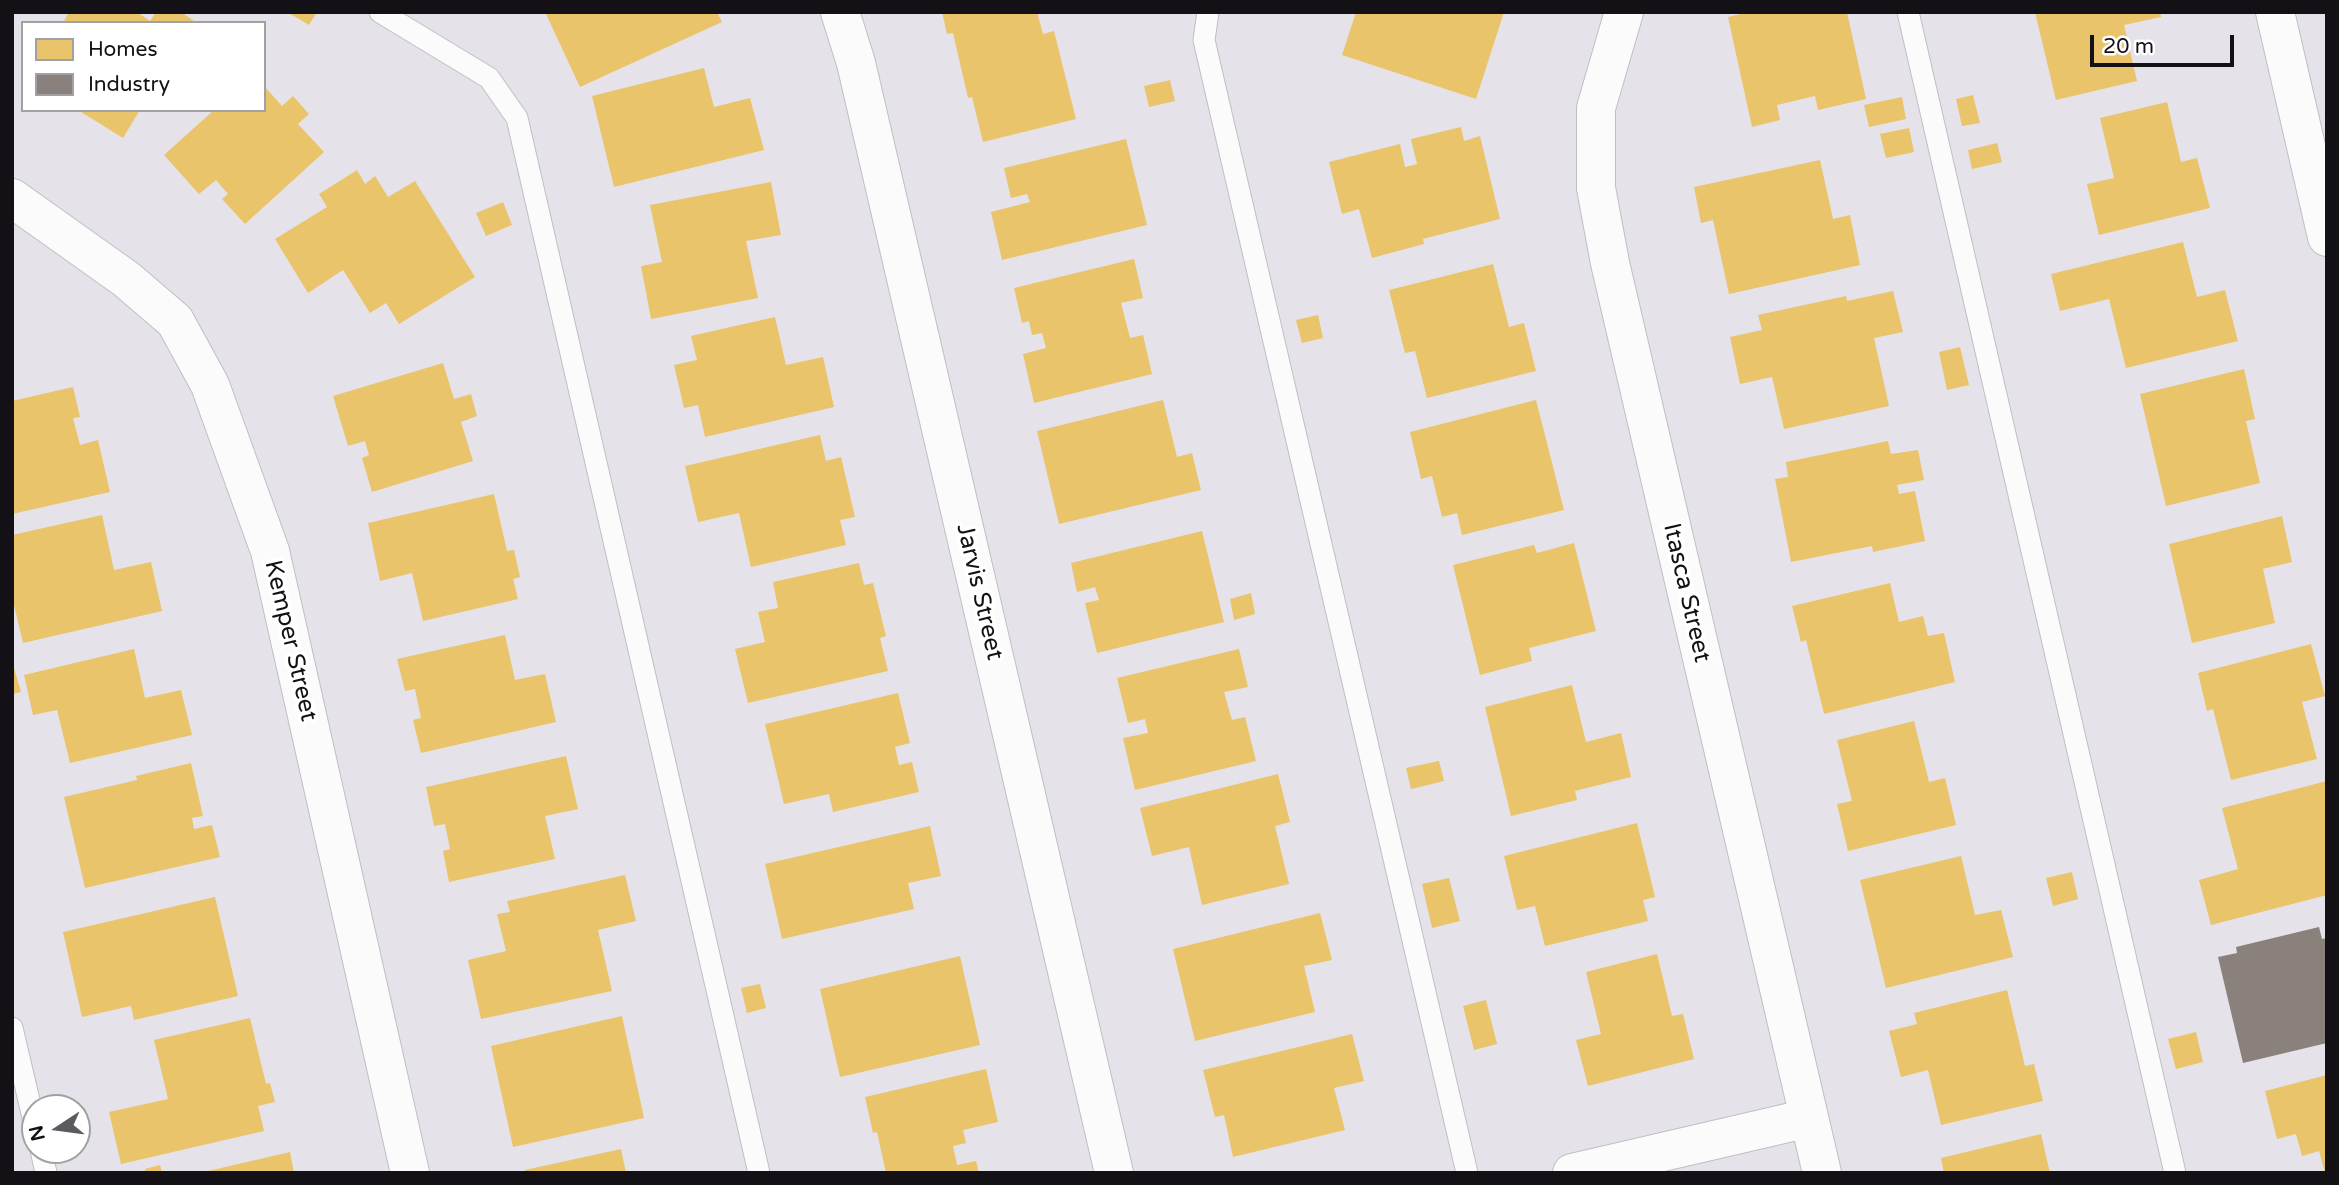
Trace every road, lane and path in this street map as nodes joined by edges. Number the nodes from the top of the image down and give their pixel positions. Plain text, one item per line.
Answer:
1 (380, 12) edge
2 (840, 12) edge
3 (1208, 12) edge
4 (1624, 12) edge
5 (1908, 12) edge
6 (2275, 12) edge
7 (12, 198) edge
8 (2327, 237) edge
9 (12, 1028) edge
10 (27, 1094) edge
11 (1808, 1118) junction
12 (410, 1173) edge
13 (759, 1173) edge
14 (1114, 1173) edge
15 (1467, 1173) edge
16 (1572, 1173) edge
17 (1822, 1173) edge
18 (2175, 1173) edge

1 - 13 lane
2 - 14 street, Jarvis Street
3 - 15 lane
4 - 11 street, Itasca Street
5 - 18 lane
6 - 8 street
7 - 12 street, Kemper Street
9 - 10 lane
11 - 16 street
11 - 17 street, Itasca Street

